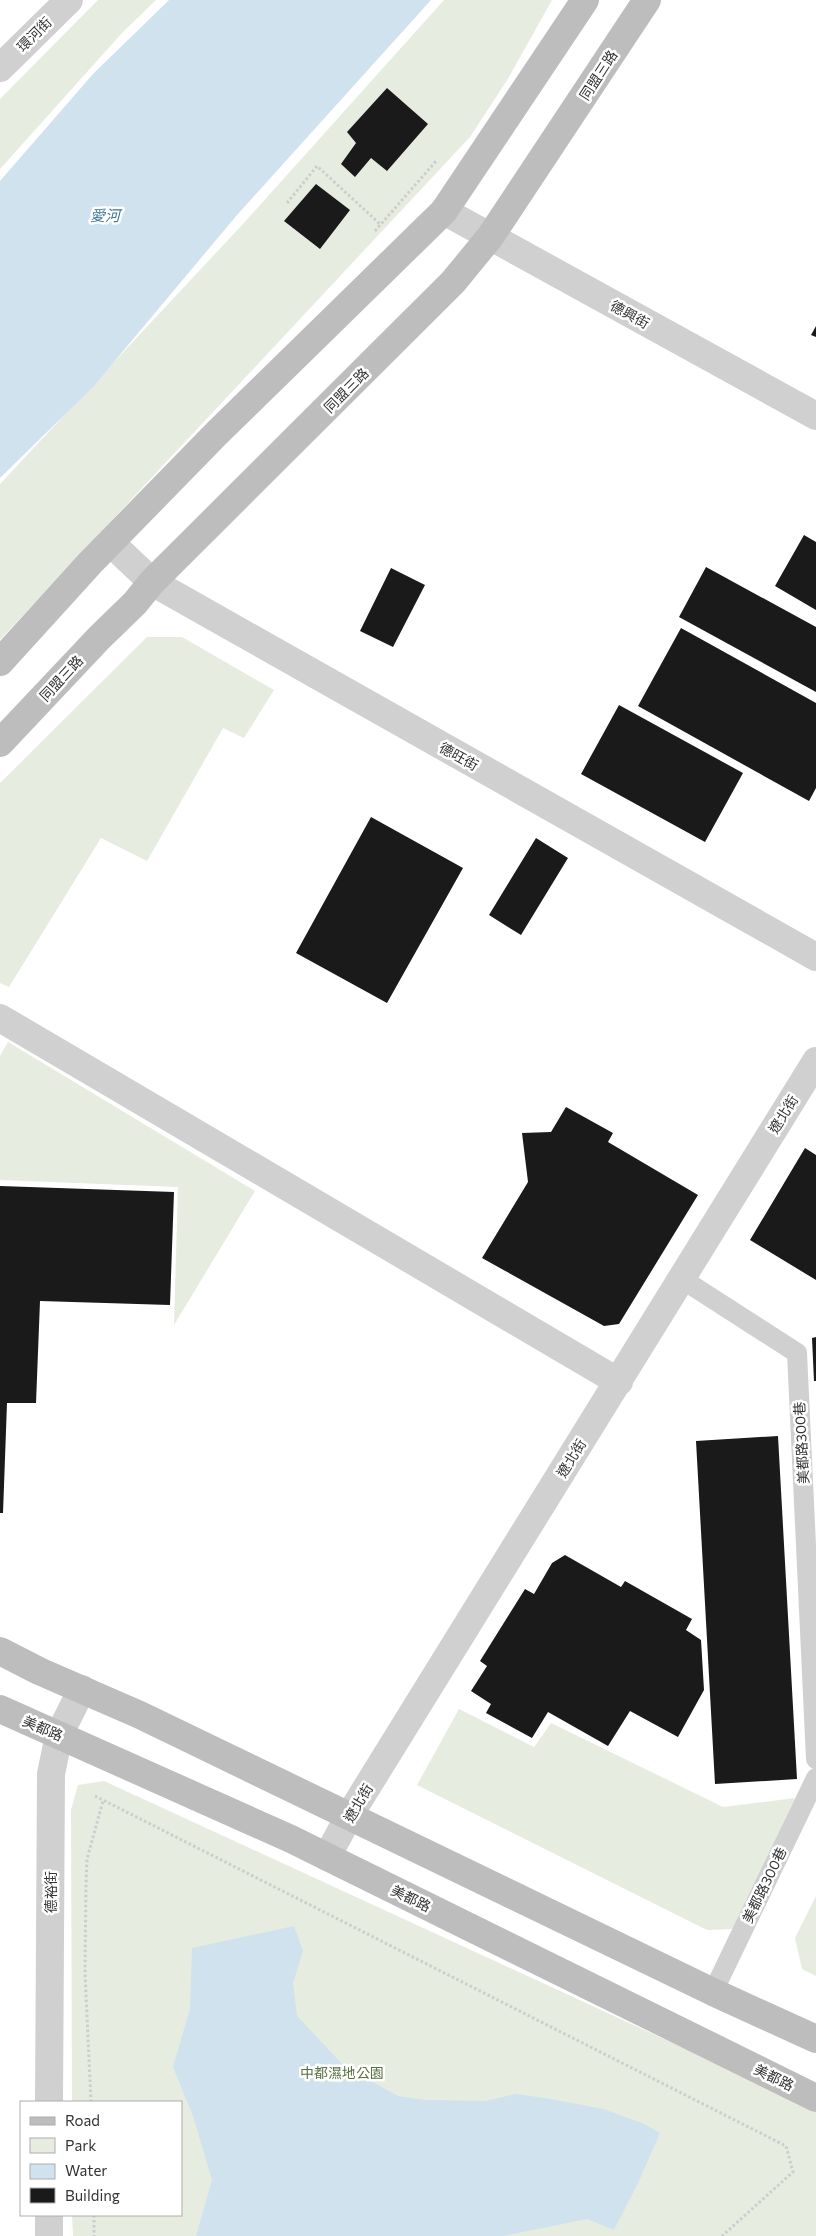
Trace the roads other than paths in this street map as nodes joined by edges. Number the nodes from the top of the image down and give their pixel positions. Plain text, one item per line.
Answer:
1 (69, 0) edge
2 (586, 0) edge
3 (647, 0) edge
4 (0, 68) edge
5 (444, 211) junction
6 (490, 238) junction
7 (816, 416) edge
8 (110, 543) junction
9 (152, 582) junction
10 (0, 662) edge
11 (0, 743) edge
12 (816, 957) edge
13 (0, 1018) edge
14 (816, 1061) edge
15 (682, 1278) junction
16 (619, 1382) junction
17 (0, 1651) edge
18 (82, 1689) junction
19 (0, 1709) edge
20 (59, 1735) junction
21 (816, 1759) edge
22 (816, 1778) edge
23 (349, 1816) junction
24 (327, 1857) junction
25 (713, 1992) junction
26 (816, 2039) edge
27 (816, 2098) edge
28 (49, 2101) edge
29 (49, 2216) edge
30 (49, 2236) edge

1 - 4 street, 環河街
2 - 5 street
3 - 6 street, 同盟三路
5 - 6 street, 德興街
5 - 8 street
6 - 7 street, 德興街
6 - 9 street, 同盟三路
8 - 9 street, 德旺街
8 - 10 street
9 - 11 street, 同盟三路
9 - 12 street, 德旺街
13 - 16 street
14 - 15 street, 遼北街
15 - 16 street, 遼北街
15 - 21 lane, 美都路300巷
16 - 23 street, 遼北街
17 - 18 street
18 - 20 street, 德裕街
18 - 23 street
19 - 20 street, 美都路
20 - 24 street, 美都路
20 - 28 street, 德裕街
22 - 25 lane, 美都路300巷
23 - 24 street, 遼北街
23 - 25 street
24 - 27 street, 美都路
25 - 26 street
29 - 30 street

